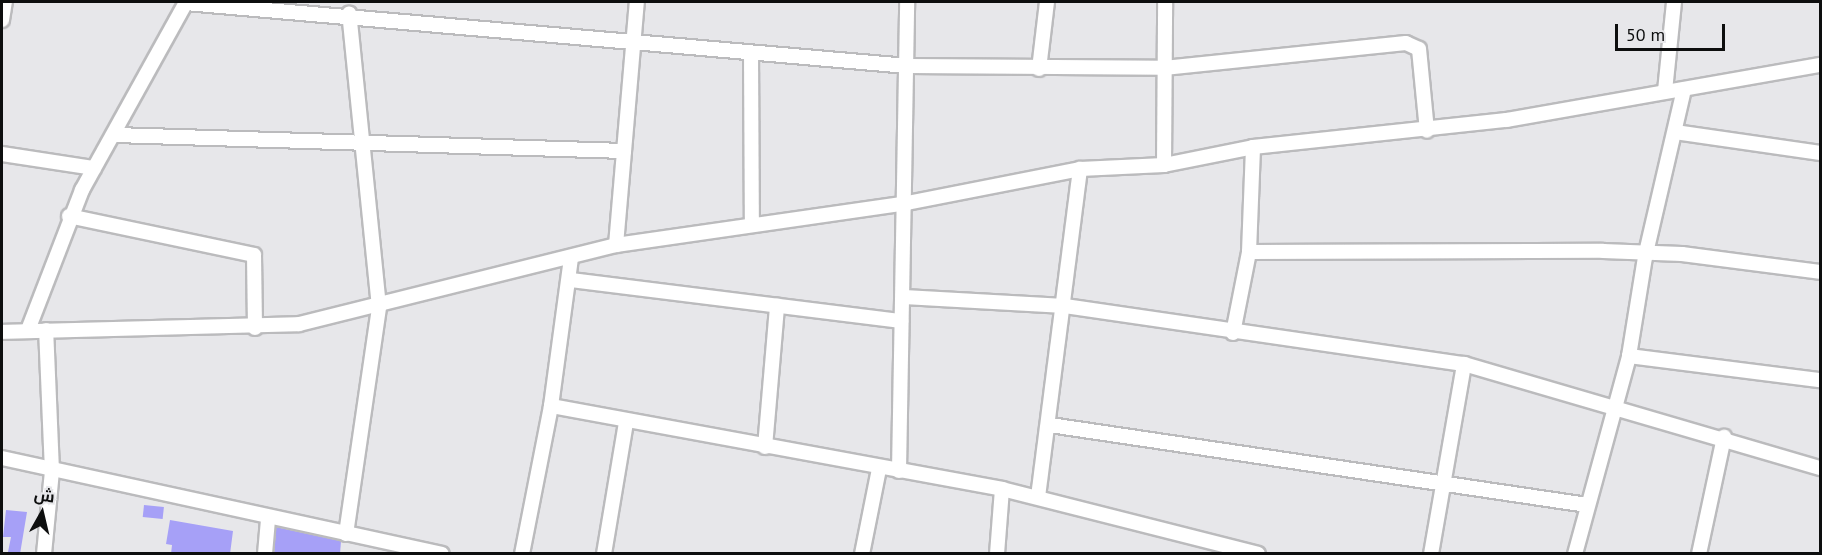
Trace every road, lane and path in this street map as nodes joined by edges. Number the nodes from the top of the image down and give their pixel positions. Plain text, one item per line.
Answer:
1 (5, 2) edge
2 (186, 2) edge
3 (637, 2) edge
4 (907, 2) edge
5 (1047, 2) edge
6 (1165, 2) edge
7 (1674, 2) edge
8 (349, 14) junction
9 (2, 20) edge
10 (633, 45) junction
11 (752, 53) junction
12 (1821, 65) edge
13 (908, 66) junction
14 (1164, 68) junction
15 (1039, 69) junction
16 (1684, 89) junction
17 (1665, 91) junction
18 (1427, 131) junction
19 (1676, 132) junction
20 (115, 135) junction
21 (363, 145) junction
22 (1253, 147) junction
23 (624, 151) junction
24 (1821, 153) edge
25 (2, 154) edge
26 (1164, 165) junction
27 (94, 168) junction
28 (1080, 169) junction
29 (907, 203) junction
30 (69, 216) junction
31 (752, 223) junction
32 (616, 246) junction
33 (1249, 252) junction
34 (1645, 257) junction
35 (571, 259) junction
36 (1821, 272) edge
37 (571, 280) junction
38 (904, 297) junction
39 (777, 306) junction
40 (1065, 306) junction
41 (379, 307) junction
42 (901, 321) junction
43 (255, 328) junction
44 (28, 330) junction
45 (46, 330) junction
46 (2, 332) edge
47 (1233, 333) junction
48 (1629, 356) junction
49 (1464, 364) junction
50 (1821, 380) edge
51 (551, 406) junction
52 (1615, 407) junction
53 (626, 423) junction
54 (1050, 425) junction
55 (1724, 437) junction
56 (765, 447) junction
57 (2, 458) edge
58 (1821, 468) edge
59 (879, 469) junction
60 (52, 471) junction
61 (900, 471) junction
62 (1443, 484) junction
63 (1002, 489) junction
64 (1038, 497) junction
65 (1587, 505) junction
66 (268, 519) junction
67 (346, 534) junction
68 (370, 547) edge
69 (44, 554) edge
70 (265, 554) edge
71 (442, 554) edge
72 (522, 554) edge
73 (604, 554) edge
74 (861, 554) edge
75 (997, 554) edge
76 (1258, 554) edge
77 (1431, 554) edge
78 (1575, 554) edge
79 (1699, 554) edge

1 - 9 street
2 - 8 street
2 - 20 street
3 - 10 street
4 - 13 street
5 - 15 street
6 - 14 street
7 - 17 street
8 - 10 street
8 - 21 street
10 - 11 street
10 - 23 street
11 - 13 street
11 - 31 street
12 - 16 street
13 - 15 street
13 - 29 street
14 - 15 street
14 - 18 street
14 - 26 street
16 - 17 street
16 - 19 street
17 - 18 street
18 - 22 street
19 - 24 street
19 - 34 street
20 - 21 street
20 - 27 street
21 - 23 street
21 - 41 street
22 - 26 street
22 - 33 street
23 - 32 street
25 - 27 street
26 - 28 street
27 - 30 street
28 - 29 street
28 - 40 street
29 - 31 street
29 - 38 street
30 - 43 street
30 - 44 street
31 - 32 street
32 - 35 street
33 - 34 street
33 - 47 street
34 - 36 street
34 - 48 street
35 - 37 street
35 - 41 street
37 - 39 street
37 - 51 street
38 - 40 street
38 - 42 street
39 - 42 street
39 - 56 street
40 - 47 street
40 - 54 street
41 - 43 street
41 - 67 street
42 - 61 street
43 - 45 street
44 - 45 street
44 - 46 street
45 - 60 street
47 - 49 street
48 - 50 street
48 - 52 street
49 - 52 street
49 - 62 street
51 - 53 street
51 - 72 street
52 - 55 street
52 - 65 street
53 - 56 street
53 - 73 street
54 - 62 street
54 - 64 street
55 - 58 street
55 - 79 street
56 - 59 street
57 - 60 street
59 - 61 street
59 - 74 street
60 - 66 street
60 - 69 street
61 - 63 street
62 - 65 street
62 - 77 street
63 - 64 street
63 - 75 street
64 - 76 street
65 - 78 street
66 - 67 street
66 - 70 street
67 - 68 street
68 - 71 street

